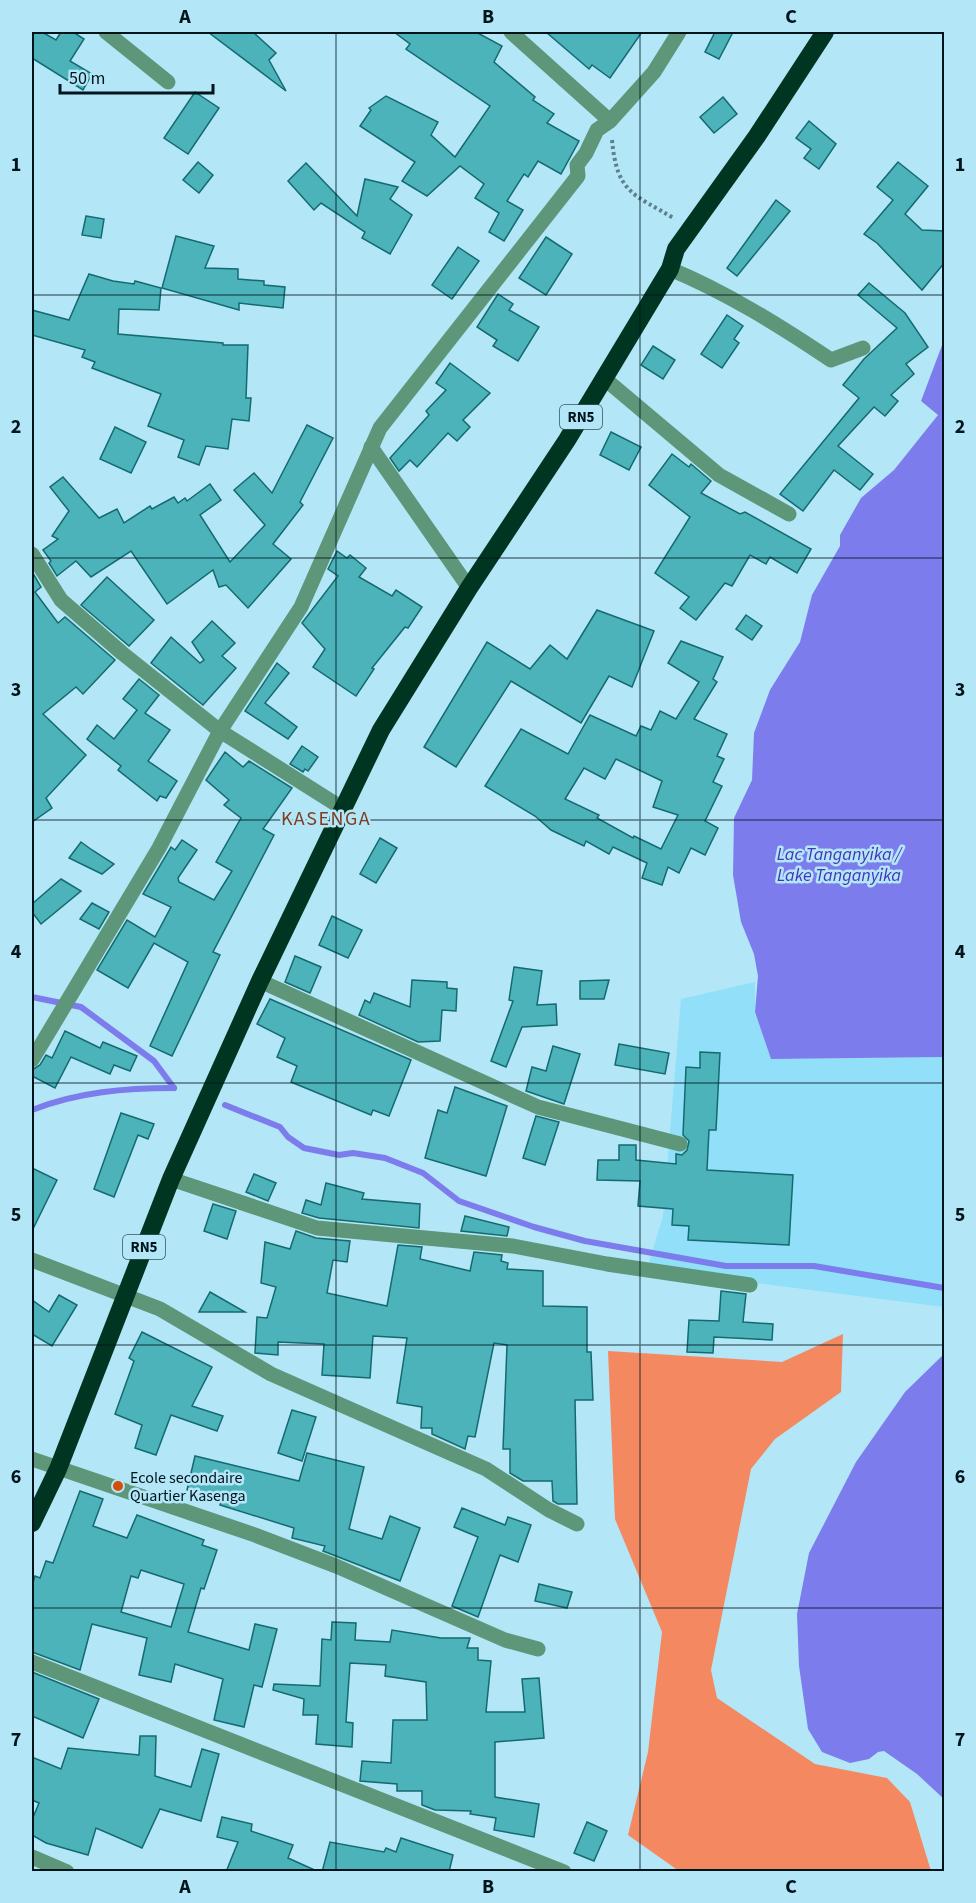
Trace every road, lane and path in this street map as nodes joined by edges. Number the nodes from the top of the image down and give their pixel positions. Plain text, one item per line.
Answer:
1 (106, 32) edge
2 (511, 32) edge
3 (679, 32) edge
4 (825, 32) edge
5 (168, 82) dead end
6 (610, 121) junction
7 (670, 216) dead end
8 (670, 269) junction
9 (862, 348) dead end
10 (605, 379) junction
11 (371, 447) junction
12 (789, 514) dead end
13 (32, 554) edge
14 (469, 588) junction
15 (220, 731) junction
16 (342, 808) junction
17 (260, 981) junction
18 (32, 1060) edge
19 (680, 1144) dead end
20 (171, 1179) junction
21 (32, 1260) edge
22 (750, 1285) dead end
23 (125, 1296) junction
24 (32, 1459) edge
25 (58, 1469) junction
26 (32, 1523) edge
27 (577, 1524) dead end
28 (538, 1649) dead end
29 (32, 1662) edge
30 (32, 1857) edge
31 (67, 1872) edge
32 (564, 1872) edge

1 - 5 street
2 - 6 street
3 - 6 street
4 - 8 highway, RN5
6 - 7 path
6 - 11 street
8 - 9 street
8 - 10 highway, RN5
10 - 12 street
10 - 14 highway, RN5
11 - 14 street
11 - 15 street
13 - 15 street
14 - 16 highway, RN5
15 - 16 street
15 - 18 street
16 - 17 highway, RN5
17 - 19 street
17 - 20 highway, RN5
20 - 22 street
20 - 23 highway, RN5
21 - 23 street
23 - 25 highway, RN5
23 - 27 street
24 - 25 street
25 - 26 highway, RN5
25 - 28 street
29 - 32 street
30 - 31 street

